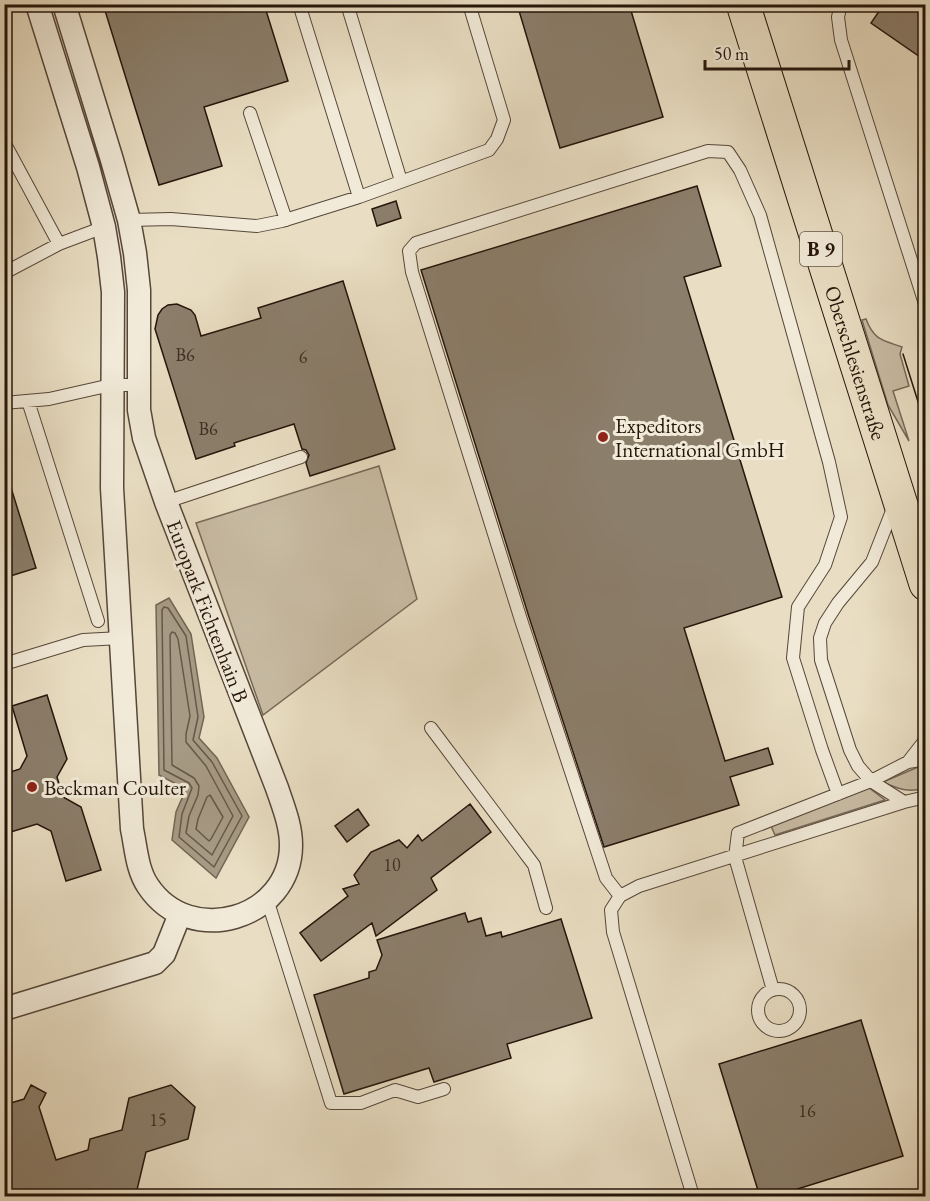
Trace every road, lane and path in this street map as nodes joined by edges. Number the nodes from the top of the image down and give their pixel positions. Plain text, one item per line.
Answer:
1 (37, 4) edge
2 (64, 4) edge
3 (299, 4) edge
4 (347, 4) edge
5 (470, 4) edge
6 (743, 4) edge
7 (841, 4) edge
8 (250, 113) dead end
9 (4, 142) edge
10 (401, 181) junction
11 (359, 197) junction
12 (129, 220) junction
13 (286, 220) junction
14 (104, 227) junction
15 (59, 244) junction
16 (4, 273) edge
17 (926, 307) edge
18 (111, 385) junction
19 (138, 385) junction
20 (28, 401) junction
21 (4, 403) edge
22 (301, 457) dead end
23 (898, 494) junction
24 (166, 502) junction
25 (926, 584) edge
26 (98, 621) dead end
27 (120, 638) junction
28 (4, 664) edge
29 (430, 728) dead end
30 (926, 739) edge
31 (926, 759) edge
32 (908, 762) junction
33 (871, 781) junction
34 (838, 794) junction
35 (926, 797) edge
36 (904, 802) junction
37 (735, 857) junction
38 (620, 896) junction
39 (267, 899) junction
40 (546, 908) dead end
41 (180, 914) junction
42 (773, 990) dead end
43 (4, 1009) edge
44 (444, 1089) dead end
45 (693, 1197) edge

1 - 14 street, Europark Fichtenhain B
2 - 12 street, Europark Fichtenhain B
3 - 11 lane
4 - 10 lane
5 - 10 lane
6 - 23 main road, Oberschlesienstraße / B 9
7 - 17 lane
8 - 13 lane
9 - 15 lane
10 - 11 lane
11 - 13 lane
12 - 13 lane
12 - 14 street
12 - 19 street, Europark Fichtenhain B
14 - 15 lane
14 - 18 street, Europark Fichtenhain B
15 - 16 lane
18 - 19 lane
18 - 20 lane
18 - 27 street, Europark Fichtenhain B
19 - 24 street, Europark Fichtenhain B
20 - 21 lane
20 - 26 lane
22 - 24 lane
23 - 25 main road, Oberschlesienstraße / B 9
23 - 33 lane
24 - 39 street, Europark Fichtenhain B
27 - 28 lane
27 - 41 street, Europark Fichtenhain B
29 - 40 lane
30 - 32 lane
31 - 32 lane
32 - 33 lane
33 - 34 lane
33 - 36 lane
34 - 37 lane
34 - 38 lane
35 - 36 lane
36 - 37 lane
37 - 38 lane
37 - 42 lane
38 - 45 lane
39 - 41 street, Europark Fichtenhain B
39 - 44 lane
41 - 43 street

